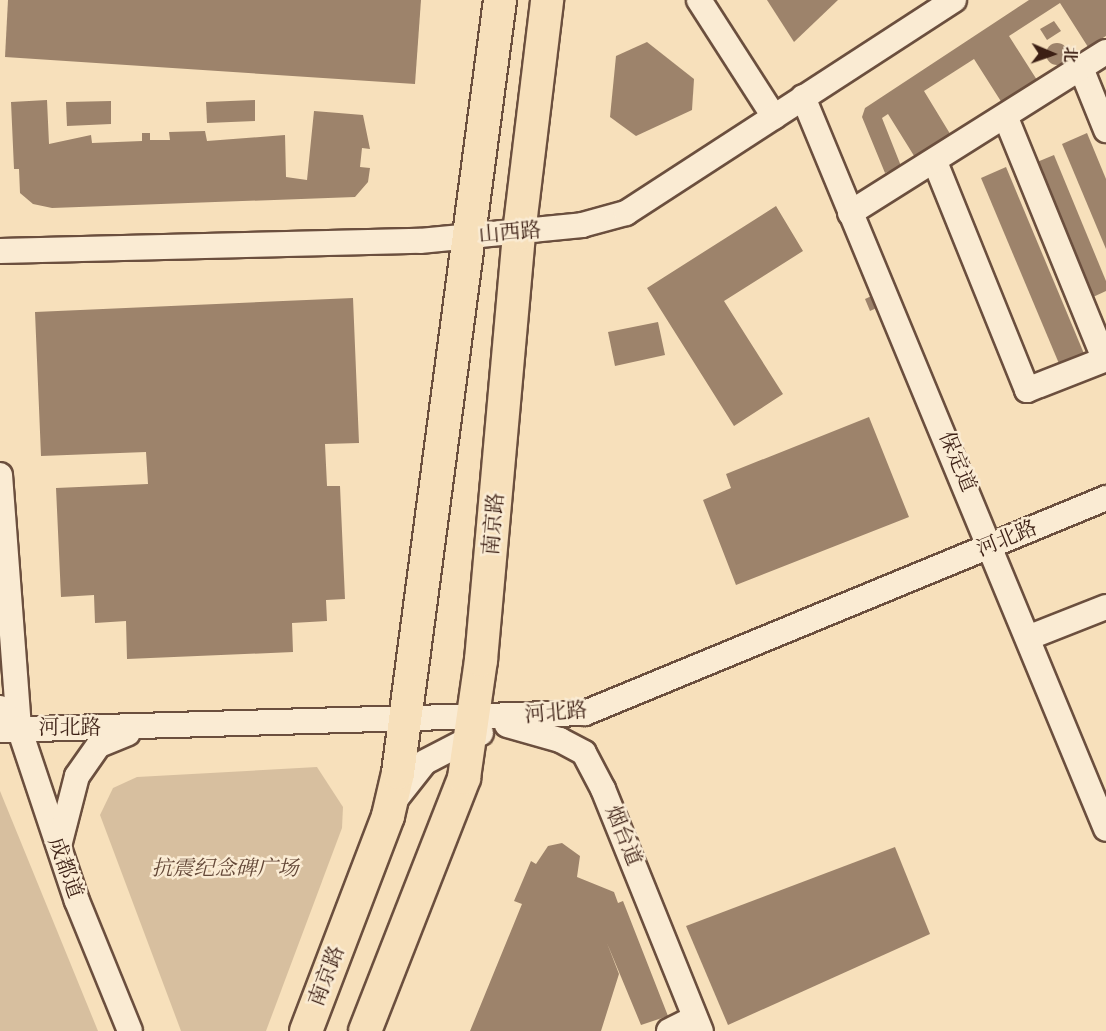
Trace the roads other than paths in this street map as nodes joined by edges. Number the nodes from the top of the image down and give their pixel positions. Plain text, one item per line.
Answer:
1 (500, 0) edge
2 (547, 0) edge
3 (699, 0) edge
4 (954, 0) edge
5 (1106, 52) edge
6 (1081, 68) junction
7 (803, 97) junction
8 (774, 117) junction
9 (1006, 117) junction
10 (1106, 130) edge
11 (935, 162) junction
12 (850, 213) junction
13 (519, 233) junction
14 (465, 237) junction
15 (0, 251) edge
16 (1105, 359) edge
17 (0, 475) edge
18 (1106, 498) edge
19 (992, 545) junction
20 (1106, 607) edge
21 (1030, 637) junction
22 (0, 708) edge
23 (405, 717) junction
24 (471, 727) junction
25 (147, 728) junction
26 (562, 728) junction
27 (9, 729) edge
28 (388, 816) junction
29 (1106, 829) edge
30 (58, 851) junction
31 (698, 1024) edge
32 (130, 1031) edge
33 (306, 1031) edge
34 (365, 1031) edge
35 (669, 1031) edge

1 - 14 main road, 南京路
2 - 13 main road, 南京路
3 - 8 street
4 - 7 street, 山西路
5 - 6 street
6 - 9 street
6 - 10 street
7 - 8 street, 山西路
7 - 12 street, 保定道
8 - 13 street, 山西路
9 - 11 street
9 - 16 street
11 - 12 street
11 - 16 street
12 - 19 street, 保定道
13 - 14 street, 山西路
13 - 24 main road, 南京路
14 - 15 street, 山西路
14 - 23 main road, 南京路
17 - 27 street
18 - 19 street, 河北路
19 - 21 street, 保定道
19 - 26 street, 河北路
20 - 21 street
21 - 29 street, 保定道
22 - 27 street, 成都道
23 - 24 street, 河北路
23 - 25 street, 河北路
23 - 28 main road, 南京路
24 - 26 street, 河北路
24 - 26 street
24 - 28 street
24 - 34 main road, 南京路
25 - 27 street, 河北路
25 - 30 street
26 - 31 street, 烟台道
27 - 30 street, 成都道
28 - 33 main road, 南京路
30 - 32 street, 成都道
31 - 35 street

